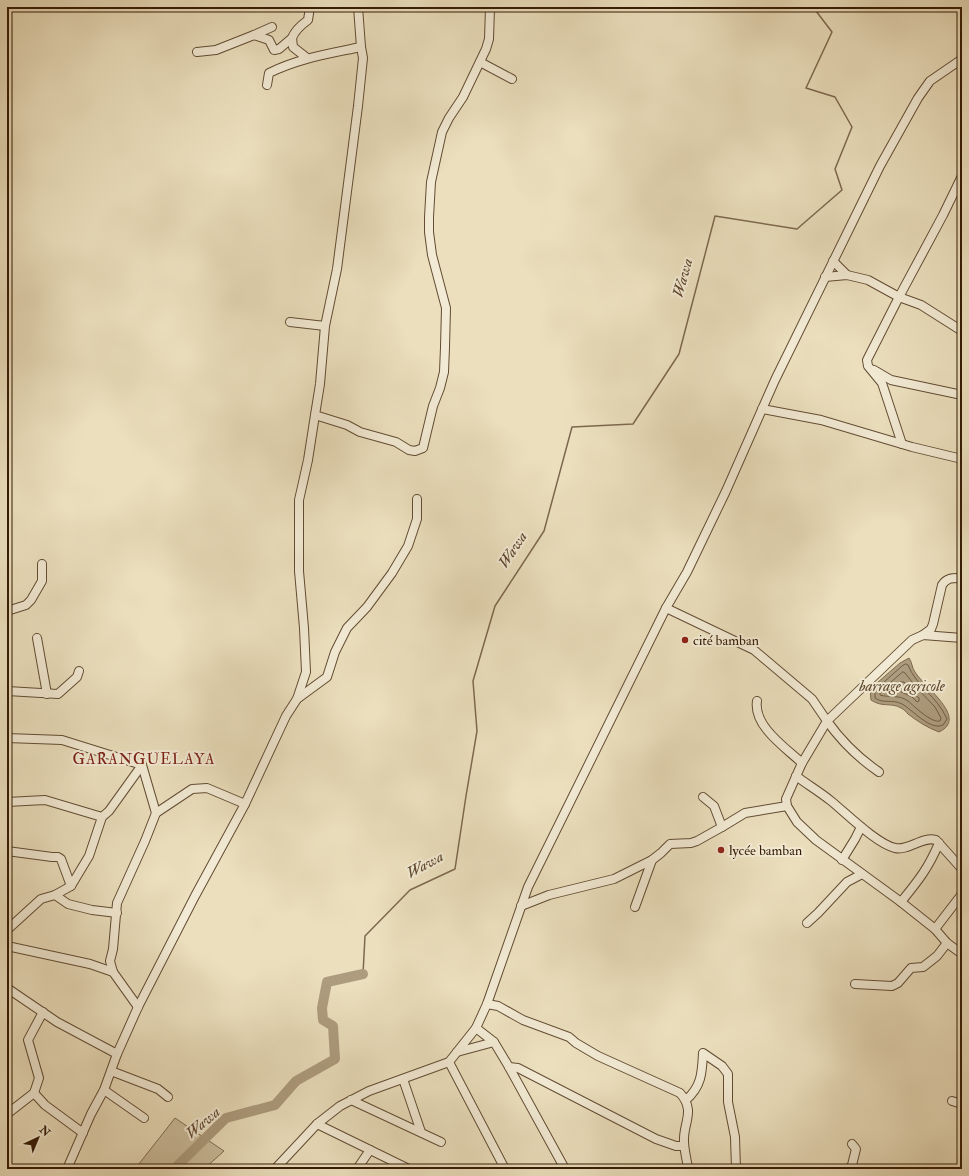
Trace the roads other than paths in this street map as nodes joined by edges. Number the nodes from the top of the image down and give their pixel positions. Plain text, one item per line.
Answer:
1 (310, 7) edge
2 (358, 7) edge
3 (490, 7) edge
4 (272, 27) dead end
5 (254, 35) junction
6 (292, 38) junction
7 (361, 47) junction
8 (197, 52) dead end
9 (307, 58) junction
10 (962, 59) edge
11 (480, 62) junction
12 (512, 79) dead end
13 (267, 85) dead end
14 (962, 176) edge
15 (833, 261) junction
16 (847, 275) junction
17 (825, 277) junction
18 (898, 296) junction
19 (290, 322) dead end
20 (325, 326) junction
21 (962, 331) edge
22 (868, 366) junction
23 (962, 395) edge
24 (762, 409) junction
25 (315, 415) junction
26 (902, 444) junction
27 (962, 459) edge
28 (417, 499) dead end
29 (42, 564) dead end
30 (962, 578) edge
31 (666, 608) junction
32 (7, 611) edge
33 (923, 635) junction
34 (37, 638) dead end
35 (962, 638) edge
36 (79, 670) dead end
37 (7, 691) edge
38 (47, 694) junction
39 (297, 699) junction
40 (756, 701) dead end
41 (826, 721) junction
42 (7, 738) edge
43 (802, 763) junction
44 (142, 765) junction
45 (879, 772) dead end
46 (796, 776) junction
47 (703, 797) dead end
48 (7, 802) edge
49 (245, 804) junction
50 (788, 806) junction
51 (156, 813) junction
52 (102, 817) junction
53 (722, 827) junction
54 (861, 827) junction
55 (939, 843) junction
56 (7, 851) edge
57 (652, 860) junction
58 (842, 860) junction
59 (962, 869) edge
60 (862, 874) junction
61 (71, 886) junction
62 (962, 894) edge
63 (55, 896) junction
64 (901, 902) junction
65 (521, 906) junction
66 (635, 907) dead end
67 (117, 913) junction
68 (807, 922) dead end
69 (935, 929) junction
70 (7, 930) edge
71 (947, 943) junction
72 (7, 946) edge
73 (962, 954) edge
74 (113, 972) junction
75 (854, 984) dead end
76 (7, 988) edge
77 (487, 1004) junction
78 (138, 1007) junction
79 (43, 1012) junction
80 (476, 1028) junction
81 (494, 1042) junction
82 (457, 1052) junction
83 (117, 1054) junction
84 (449, 1062) junction
85 (509, 1067) junction
86 (111, 1071) junction
87 (403, 1079) junction
88 (104, 1090) junction
89 (34, 1093) junction
90 (168, 1097) dead end
91 (351, 1100) junction
92 (686, 1100) junction
93 (952, 1101) dead end
94 (962, 1104) edge
95 (7, 1114) edge
96 (144, 1118) dead end
97 (318, 1124) junction
98 (421, 1132) junction
99 (83, 1133) junction
100 (441, 1142) dead end
101 (852, 1144) dead end
102 (684, 1146) junction
103 (370, 1150) junction
104 (67, 1169) edge
105 (275, 1169) edge
106 (357, 1169) edge
107 (409, 1169) edge
108 (505, 1169) edge
109 (565, 1169) edge
110 (688, 1169) edge
111 (736, 1169) edge
112 (849, 1169) edge

1 - 6 street
2 - 7 street
3 - 11 street
4 - 5 street
5 - 6 street
5 - 8 street
6 - 9 street
7 - 9 street
7 - 20 street
9 - 13 street
10 - 15 street
11 - 12 street
11 - 25 street
14 - 18 street
15 - 16 street
15 - 17 street
16 - 17 street
16 - 18 street
17 - 24 street
18 - 21 street
18 - 22 street
19 - 20 street
20 - 25 street
22 - 23 street
22 - 26 street
24 - 26 street
24 - 31 street
25 - 39 street
26 - 27 street
28 - 39 street
29 - 32 street
30 - 33 street
31 - 41 street
31 - 65 street
33 - 35 street
33 - 41 street
34 - 38 street
36 - 38 street
37 - 38 street
39 - 49 street
40 - 43 street
41 - 43 street
41 - 45 street
42 - 44 street
43 - 46 street
44 - 51 street
44 - 52 street
46 - 50 street
46 - 54 street
47 - 53 street
48 - 52 street
49 - 51 street
49 - 78 street
50 - 53 street
50 - 58 street
51 - 67 street
52 - 61 street
53 - 57 street
54 - 55 street
54 - 58 street
55 - 59 street
55 - 64 street
56 - 61 street
57 - 65 street
57 - 66 street
58 - 60 street
60 - 64 street
60 - 68 street
61 - 63 street
62 - 69 street
63 - 67 street
63 - 70 street
64 - 69 street
65 - 77 street
67 - 74 street
69 - 71 street
71 - 73 street
71 - 75 street
72 - 74 street
74 - 78 street
76 - 79 street
77 - 80 street
77 - 92 street
78 - 83 street
79 - 83 street
79 - 89 street
80 - 81 street
80 - 82 street
81 - 82 street
81 - 85 street
82 - 84 street
83 - 86 street
84 - 87 street
84 - 108 street
85 - 102 street
85 - 109 street
86 - 88 street
86 - 90 street
87 - 91 street
87 - 98 street
88 - 96 street
88 - 99 street
89 - 95 street
89 - 99 street
91 - 97 street
91 - 98 street
92 - 102 street
92 - 111 street
93 - 94 street
97 - 103 street
97 - 105 street
98 - 100 street
99 - 104 street
101 - 112 street
102 - 110 street
103 - 106 street
103 - 107 street

